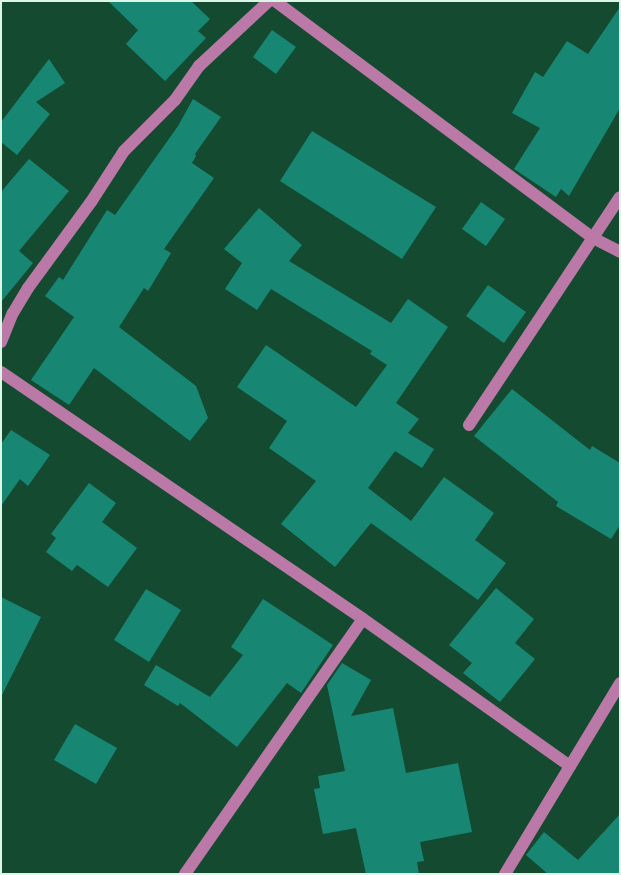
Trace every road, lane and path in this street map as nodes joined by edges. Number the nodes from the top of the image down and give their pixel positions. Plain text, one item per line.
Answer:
1 (268, 1) edge
2 (275, 1) edge
3 (620, 197) edge
4 (593, 238) junction
5 (620, 252) edge
6 (1, 342) edge
7 (1, 372) edge
8 (469, 425) dead end
9 (363, 619) junction
10 (620, 683) edge
11 (570, 766) junction
12 (185, 874) edge
13 (504, 874) edge

1 - 6 street
2 - 4 street
3 - 4 street
4 - 5 street
4 - 8 street
7 - 9 street
9 - 11 street
9 - 12 street
10 - 11 street
11 - 13 street

